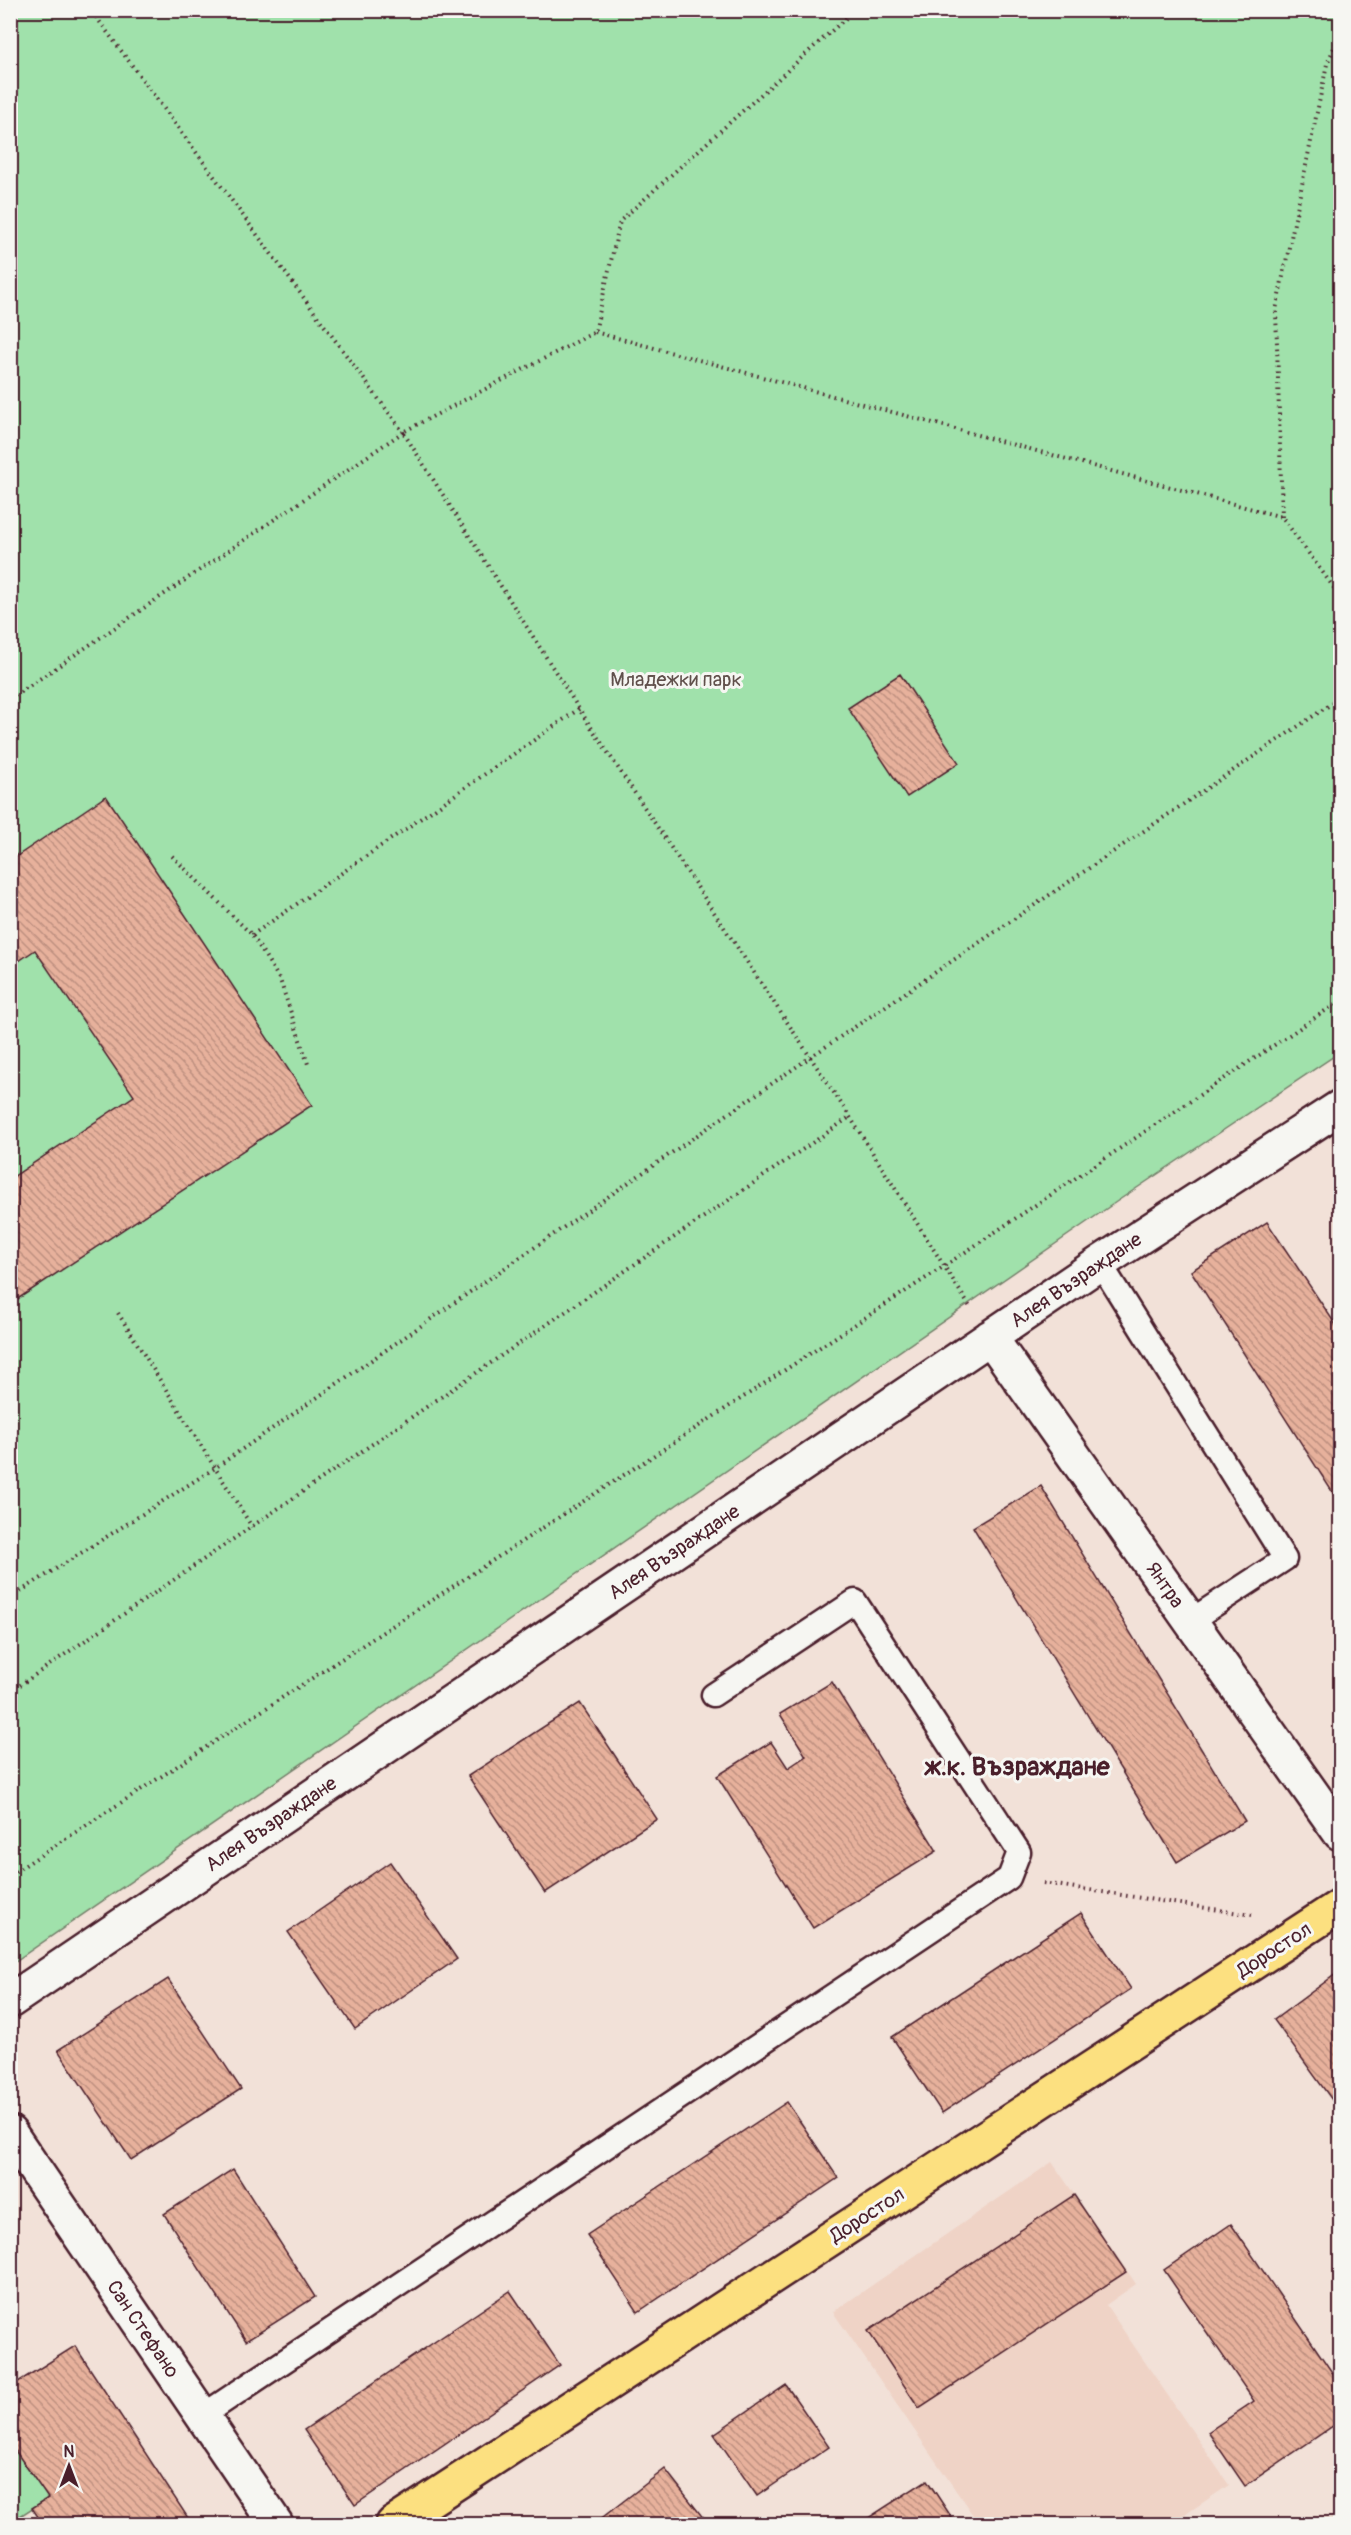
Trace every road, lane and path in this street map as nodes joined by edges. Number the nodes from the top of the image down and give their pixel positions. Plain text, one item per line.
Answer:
1 (21, 10) edge
2 (91, 10) edge
3 (855, 10) edge
4 (10, 16) edge
5 (1341, 34) edge
6 (595, 332) junction
7 (403, 432) junction
8 (1282, 517) junction
9 (1341, 596) edge
10 (1341, 698) edge
11 (10, 699) edge
12 (579, 710) junction
13 (172, 856) dead end
14 (252, 935) junction
15 (1341, 1001) edge
16 (809, 1058) junction
17 (308, 1064) dead end
18 (1341, 1107) edge
19 (850, 1117) junction
20 (1100, 1263) junction
21 (943, 1267) junction
22 (118, 1313) dead end
23 (990, 1337) junction
24 (215, 1468) junction
25 (252, 1527) junction
26 (10, 1598) edge
27 (1190, 1621) junction
28 (10, 1692) edge
29 (713, 1695) dead end
30 (1341, 1833) edge
31 (10, 1875) edge
32 (1010, 1878) junction
33 (1341, 1906) edge
34 (1255, 1915) dead end
35 (10, 2001) edge
36 (10, 2133) edge
37 (202, 2416) junction
38 (276, 2524) edge
39 (393, 2524) edge

1 - 4 path
2 - 7 path
3 - 6 path
5 - 8 path
6 - 7 path
6 - 8 path
7 - 11 path
7 - 12 path
8 - 9 path
10 - 16 path
12 - 14 path
12 - 16 path
13 - 14 path
14 - 17 path
15 - 21 path
16 - 19 path
16 - 24 path
18 - 20 street, Алея Възраждане
19 - 21 path
19 - 25 path
20 - 23 street, Алея Възраждане
20 - 27 lane
21 - 23 path
21 - 31 path
22 - 24 path
23 - 27 street, Янтра
23 - 35 street, Алея Възраждане
24 - 25 path
24 - 26 path
25 - 28 path
27 - 30 street, Янтра
29 - 32 lane
32 - 34 path
32 - 37 lane
33 - 39 main road, Доростол
36 - 37 street, Сан Стефано
37 - 38 street, Сан Стефано

